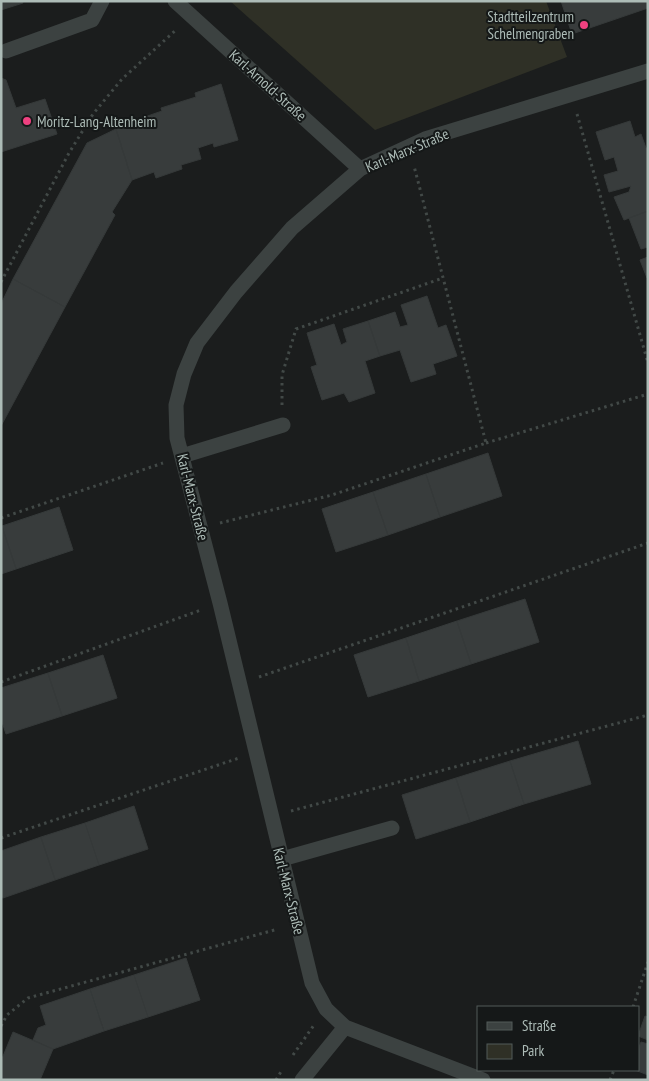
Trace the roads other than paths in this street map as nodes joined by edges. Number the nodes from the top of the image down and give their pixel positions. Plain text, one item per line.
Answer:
1 (102, 1) edge
2 (175, 1) edge
3 (6, 51) dead end
4 (648, 71) edge
5 (360, 169) junction
6 (283, 425) road end
7 (182, 456) junction
8 (392, 828) dead end
9 (282, 859) junction
10 (345, 1026) junction
11 (302, 1080) edge
12 (483, 1080) edge

1 - 3 street
2 - 5 street, Karl-Arnold-Straße
4 - 5 street, Karl-Marx-Straße
5 - 7 street, Karl-Marx-Straße
6 - 7 street
7 - 9 street, Karl-Marx-Straße
8 - 9 street
9 - 10 street, Karl-Marx-Straße
10 - 11 street
10 - 12 street, Karl-Marx-Straße

